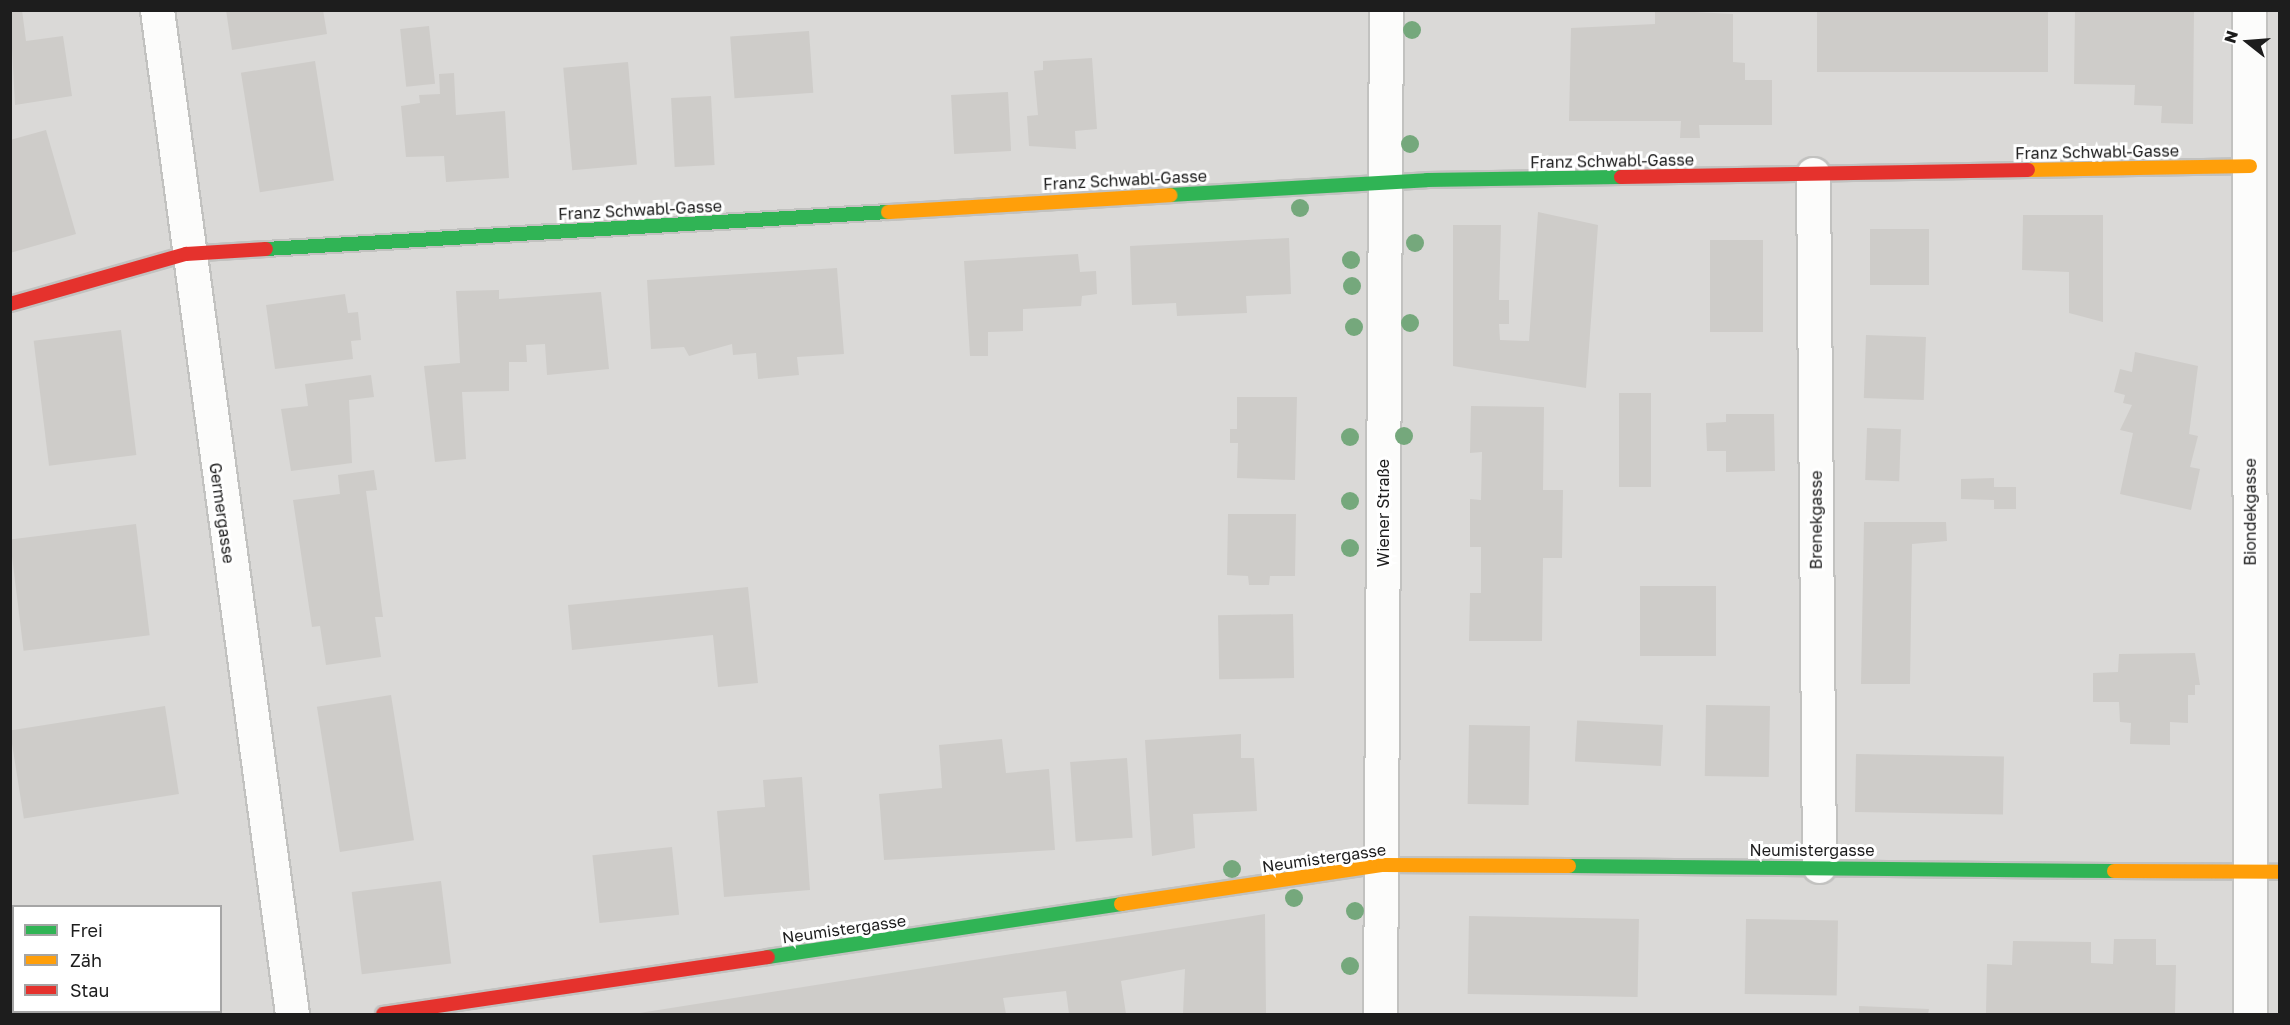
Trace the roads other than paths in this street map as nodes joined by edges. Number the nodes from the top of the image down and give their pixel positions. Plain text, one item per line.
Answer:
1 (157, 10) edge
2 (1386, 10) edge
3 (2249, 10) edge
4 (2250, 166) junction
5 (1813, 174) junction
6 (1384, 182) junction
7 (186, 254) junction
8 (10, 304) edge
9 (1383, 865) junction
10 (1819, 866) junction
11 (2265, 872) edge
12 (291, 1014) edge
13 (384, 1014) edge
14 (1380, 1014) edge
15 (2250, 1014) edge

1 - 7 street, Germergasse
2 - 6 street, Wiener Straße
3 - 4 street, Biondekgasse
4 - 5 street, Franz Schwabl-Gasse
4 - 11 street, Biondekgasse
5 - 6 street, Franz Schwabl-Gasse
5 - 10 street, Brenekgasse
6 - 7 street, Franz Schwabl-Gasse
6 - 9 street, Wiener Straße
7 - 8 street, Franz Schwabl-Gasse
7 - 12 street, Germergasse
9 - 10 street, Neumistergasse
9 - 13 street, Neumistergasse
9 - 14 street, Wiener Straße
10 - 11 street, Neumistergasse
11 - 15 street, Biondekgasse

